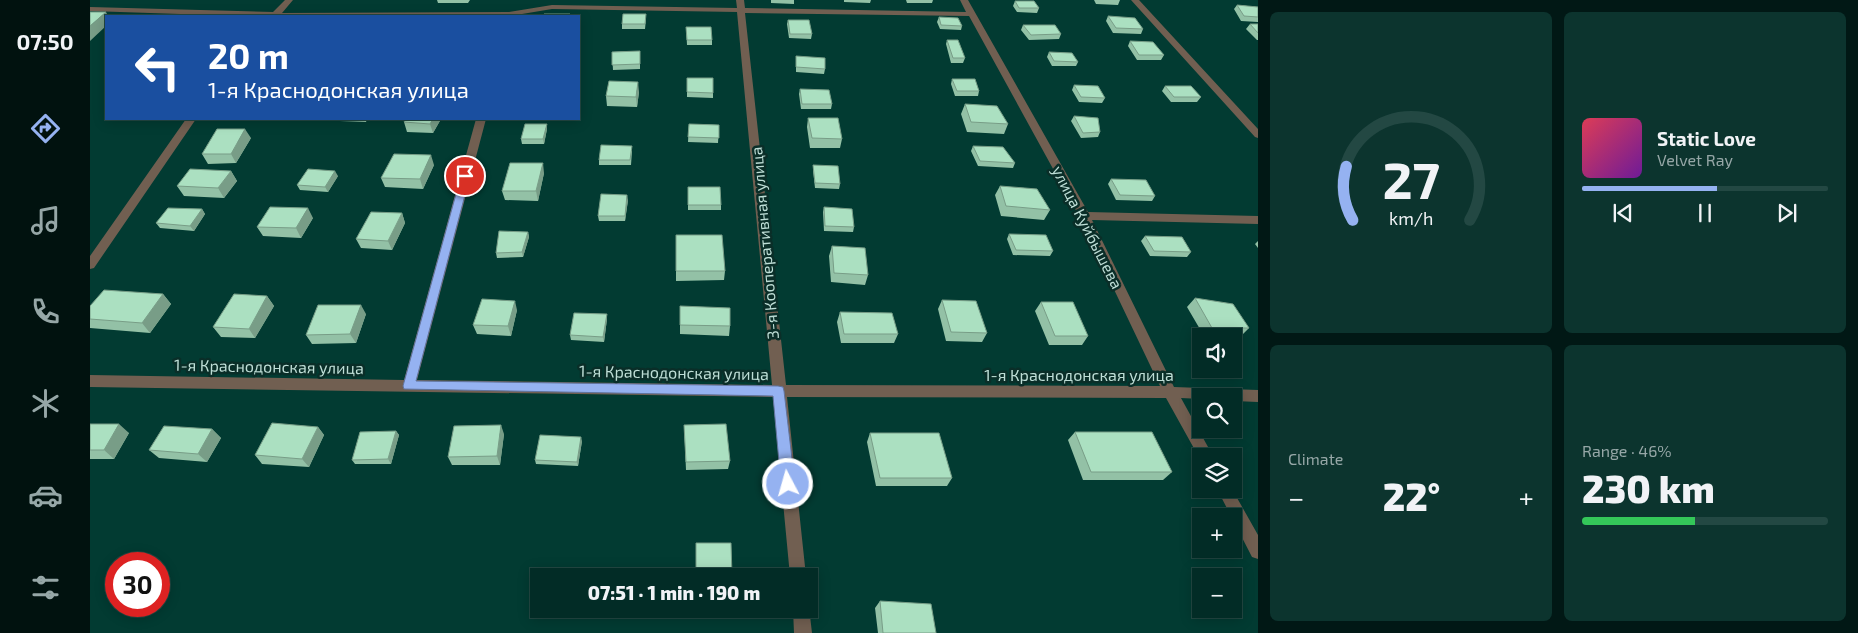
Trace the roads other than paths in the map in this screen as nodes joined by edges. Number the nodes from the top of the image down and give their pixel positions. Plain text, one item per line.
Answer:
1 (289, 0) edge
2 (964, 0) edge
3 (1135, 0) edge
4 (741, 4) edge
5 (90, 9) edge
6 (510, 12) edge
7 (971, 14) junction
8 (275, 15) edge
9 (190, 120) edge
10 (481, 120) edge
11 (1258, 135) edge
12 (1085, 216) junction
13 (1258, 220) edge
14 (90, 264) edge
15 (90, 381) edge
16 (409, 386) junction
17 (778, 391) junction
18 (1170, 392) junction
19 (1258, 396) edge
20 (1202, 448) edge
21 (1229, 498) edge
22 (1258, 551) edge
23 (797, 568) edge
24 (802, 618) edge
25 (804, 633) edge

1 - 8 street
2 - 7 street, улица Куйбышева
3 - 11 street
4 - 6 street
4 - 7 street
4 - 17 street, 3-я Кооперативная улица
5 - 8 street
6 - 8 street
7 - 12 street, улица Куйбышева
9 - 14 street
10 - 16 street
12 - 13 street
12 - 18 street, улица Куйбышева
15 - 16 street, 1-я Краснодонская улица
16 - 17 street, 1-я Краснодонская улица
17 - 18 street, 1-я Краснодонская улица
17 - 23 street, 3-я Кооперативная улица
18 - 19 street, 1-я Краснодонская улица
18 - 20 street, улица Куйбышева
21 - 22 street
24 - 25 street

